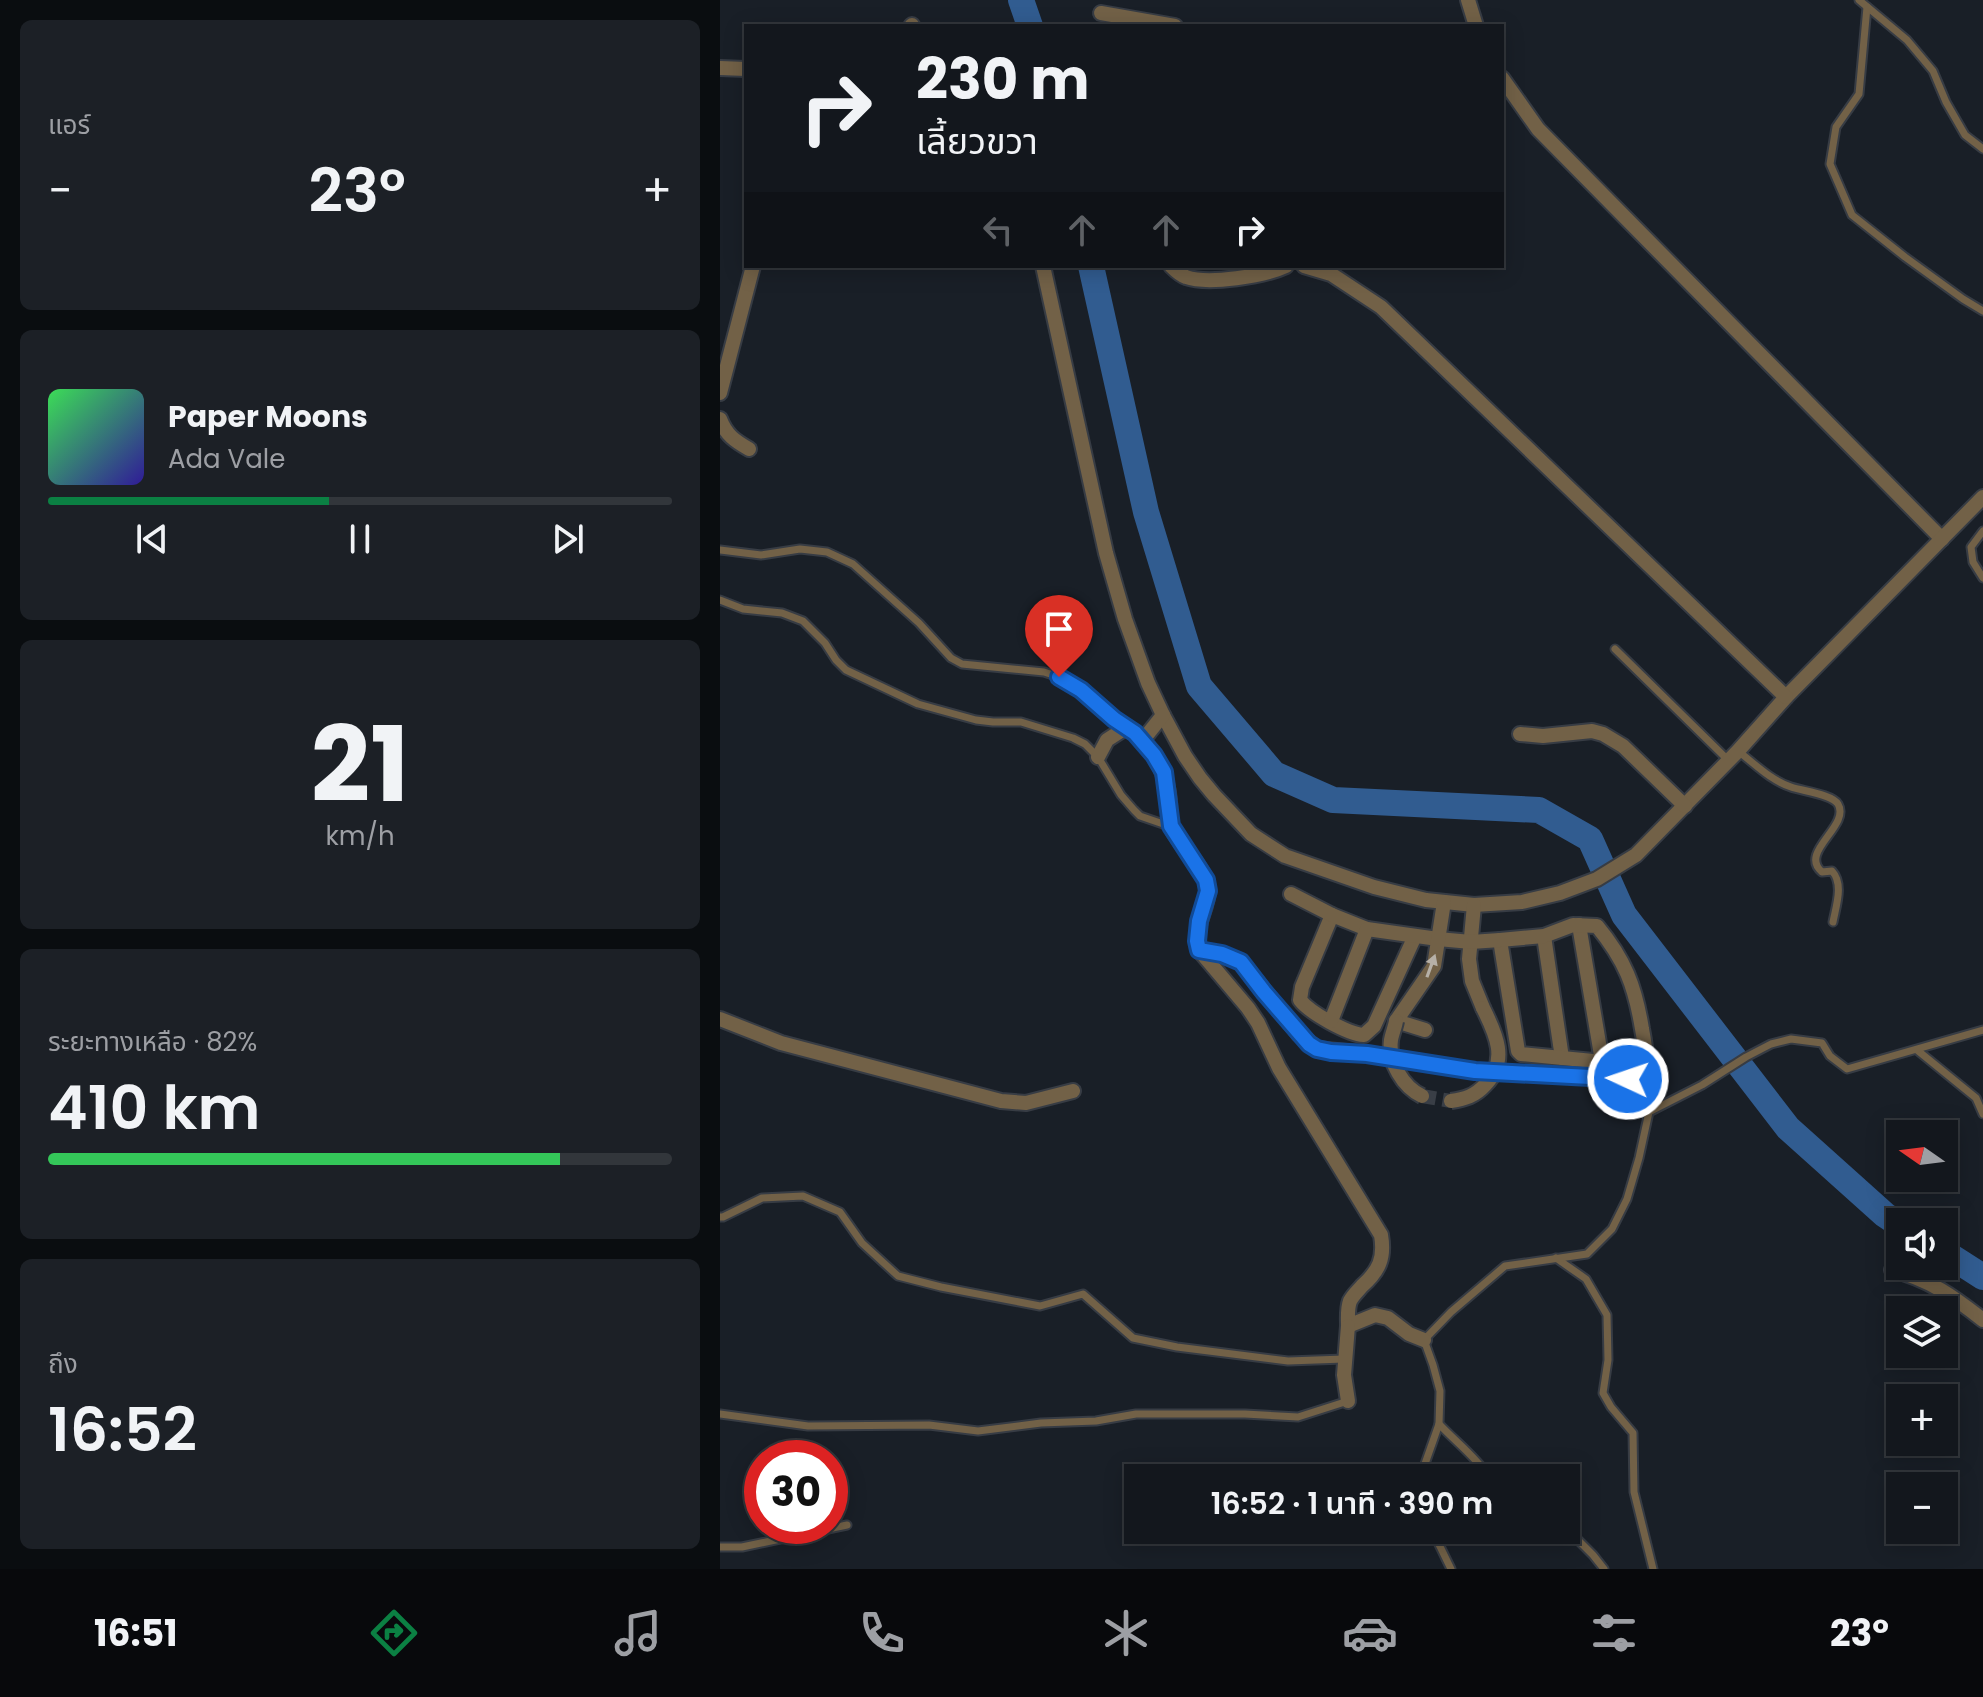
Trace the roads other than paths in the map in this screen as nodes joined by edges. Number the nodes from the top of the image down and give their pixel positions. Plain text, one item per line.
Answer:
1 (1468, 0) edge
2 (1859, 0) edge
3 (1867, 7) junction
4 (1101, 13) dead end
5 (1164, 24) edge
6 (1475, 24) edge
7 (720, 68) edge
8 (744, 69) edge
9 (1504, 81) edge
10 (1983, 149) edge
11 (752, 268) edge
12 (1043, 268) edge
13 (1174, 268) edge
14 (1280, 268) edge
15 (1311, 268) edge
16 (1983, 311) edge
17 (720, 393) edge
18 (720, 419) edge
19 (749, 449) dead end
20 (1983, 497) edge
21 (1983, 531) edge
22 (1942, 539) junction
23 (720, 550) edge
24 (1983, 578) edge
25 (720, 600) edge
26 (1615, 649) dead end
27 (1786, 697) junction
28 (1163, 715) junction
29 (1127, 727) junction
30 (1520, 734) dead end
31 (1143, 740) junction
32 (1734, 756) junction
33 (1098, 757) junction
34 (1685, 806) junction
35 (1171, 826) junction
36 (1291, 894) dead end
37 (1444, 902) junction
38 (1474, 905) junction
39 (1332, 915) junction
40 (1833, 922) dead end
41 (1579, 925) junction
42 (1367, 929) junction
43 (1415, 936) junction
44 (1544, 936) junction
45 (1438, 939) junction
46 (1500, 940) junction
47 (1471, 942) junction
48 (1199, 950) junction
49 (720, 1019) edge
50 (1331, 1021) junction
51 (1396, 1021) junction
52 (1425, 1030) dead end
53 (1983, 1030) edge
54 (1917, 1050) junction
55 (1562, 1058) junction
56 (1073, 1091) dead end
57 (1422, 1096) tunnel mouth
58 (1451, 1101) tunnel mouth
59 (1983, 1114) edge
60 (720, 1217) edge
61 (1556, 1258) junction
62 (1923, 1280) edge
63 (1983, 1320) edge
64 (1348, 1326) junction
65 (1424, 1340) junction
66 (1344, 1359) junction
67 (1348, 1401) joint
68 (720, 1414) edge
69 (1439, 1424) junction
70 (1425, 1464) edge
71 (1480, 1464) edge
72 (1580, 1542) edge
73 (756, 1544) edge
74 (1439, 1544) edge
75 (720, 1547) edge
76 (1451, 1569) edge
77 (1604, 1569) edge
78 (1653, 1569) edge

1 - 6 street
2 - 3 lane
3 - 10 lane
3 - 16 lane
4 - 5 street
7 - 8 street
9 - 22 street
11 - 17 street
12 - 28 street
13 - 14 street
15 - 27 street
18 - 19 street
20 - 22 street
21 - 24 lane
22 - 27 street
23 - 29 lane
25 - 33 lane
26 - 32 lane
27 - 32 street
28 - 31 street
28 - 37 street
29 - 31 lane
29 - 33 street
30 - 34 street
31 - 35 street
32 - 34 street
32 - 40 lane
33 - 35 lane
34 - 38 street
35 - 48 street
36 - 39 street
37 - 38 street
37 - 45 street
38 - 47 street
39 - 42 street
39 - 50 street
41 - 44 street
41 - 48 street
41 - 55 street
42 - 43 street
42 - 50 street
43 - 45 street
43 - 50 street
44 - 46 street
44 - 55 street
45 - 47 street
51 -> 45 street
46 - 47 street
46 - 55 street
47 - 58 street, bridge
48 - 64 street
49 - 56 street
51 - 52 street
51 - 57 street, bridge
53 - 54 lane
54 - 59 lane
54 - 61 lane
60 - 66 lane
61 - 65 lane
61 - 78 lane
62 - 63 street
64 - 65 street
64 - 66 street
65 - 69 lane
66 - 67 street
67 - 68 lane
69 - 70 lane
69 - 71 lane
72 - 77 lane
73 - 75 lane
74 - 76 lane

